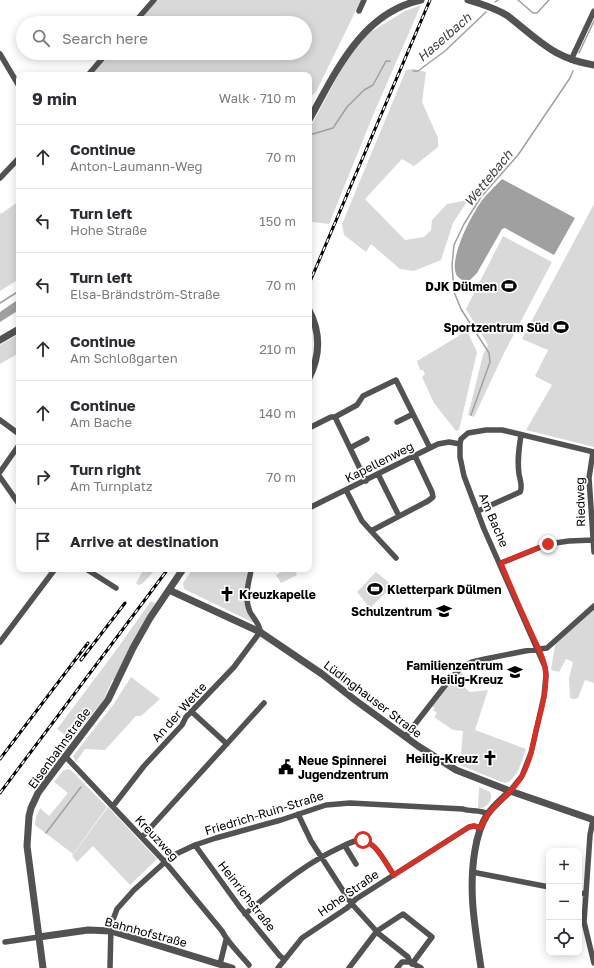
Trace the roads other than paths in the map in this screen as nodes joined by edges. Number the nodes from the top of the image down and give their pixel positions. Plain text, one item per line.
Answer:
1 (154, 0) edge
2 (364, 0) edge
3 (421, 0) edge
4 (468, 0) edge
5 (402, 3) edge
6 (359, 11) dead end
7 (594, 11) edge
8 (140, 16) edge
9 (0, 54) edge
10 (101, 60) edge
11 (571, 60) junction
12 (594, 65) edge
13 (91, 72) edge
14 (16, 81) edge
15 (312, 115) edge
16 (16, 161) edge
17 (0, 178) edge
18 (312, 318) edge
19 (16, 331) edge
20 (0, 340) edge
21 (312, 370) edge
22 (413, 414) junction
23 (335, 417) junction
24 (0, 420) edge
25 (397, 422) dead end
26 (312, 426) edge
27 (16, 432) edge
28 (521, 435) junction
29 (367, 439) dead end
30 (461, 442) junction
31 (350, 448) junction
32 (430, 448) junction
33 (16, 449) edge
34 (593, 452) edge
35 (415, 456) junction
36 (0, 472) edge
37 (378, 474) junction
38 (0, 477) edge
39 (366, 481) junction
40 (346, 490) junction
41 (16, 500) edge
42 (312, 507) edge
43 (478, 511) junction
44 (399, 516) junction
45 (593, 517) edge
46 (371, 531) junction
47 (593, 540) junction
48 (594, 552) edge
49 (396, 558) dead end
50 (501, 563) junction
51 (53, 572) edge
52 (91, 572) edge
53 (181, 572) edge
54 (251, 572) edge
55 (116, 588) dead end
56 (169, 590) junction
57 (594, 606) edge
58 (260, 632) junction
59 (0, 642) edge
60 (539, 650) junction
61 (264, 703) dead end
62 (192, 712) junction
63 (405, 736) junction
64 (227, 744) junction
65 (64, 756) junction
66 (510, 791) junction
67 (112, 806) junction
68 (298, 814) junction
69 (488, 814) junction
70 (594, 820) edge
71 (481, 828) junction
72 (142, 837) junction
73 (196, 845) junction
74 (345, 846) junction
75 (320, 856) junction
76 (165, 862) junction
77 (356, 864) dead end
78 (472, 872) junction
79 (394, 875) junction
80 (546, 886) edge
81 (582, 893) edge
82 (586, 894) junction
83 (352, 903) junction
84 (245, 914) junction
85 (111, 931) junction
86 (377, 931) junction
87 (39, 937) junction
88 (226, 940) junction
89 (5, 942) dead end
90 (284, 959) junction
91 (411, 963) junction
92 (594, 963) edge
93 (220, 964) junction
94 (249, 965) dead end
95 (43, 968) edge
96 (110, 968) edge
97 (232, 968) edge
98 (278, 968) edge
99 (349, 968) edge
100 (397, 968) edge
101 (421, 968) edge
102 (481, 968) edge

1 - 8 street
2 - 6 street
3 - 5 street
4 - 11 street
5 - 15 street
7 - 11 street
9 - 14 street
10 - 13 street
11 - 12 street
16 - 17 street
18 - 21 street
19 - 20 street
22 - 23 street
22 - 25 street
22 - 32 street
23 - 26 street
23 - 31 street
24 - 27 street
28 - 30 street, Kapellenweg
28 - 34 street, Kapellenweg
28 - 43 street
29 - 31 street
30 - 32 street, Kapellenweg
30 - 43 street, Am Bache
31 - 39 street
32 - 35 street, Kapellenweg
33 - 36 street
34 - 45 street, Riedweg
35 - 37 street, Kapellenweg
35 - 44 street
37 - 39 street, Kapellenweg
37 - 44 street
38 - 41 street
39 - 40 street, Kapellenweg
40 - 42 street, Kapellenweg
40 - 46 street
43 - 50 street, Am Bache
44 - 46 street
45 - 47 street, Riedweg
46 - 49 street
47 - 48 street, Riedweg
47 - 50 street
50 - 60 street, Am Bache
51 - 59 street
52 - 55 street
53 - 56 street
54 - 58 street
56 - 58 street, Lüdinghauser Straße
56 - 65 street, Eisenbahnstraße
57 - 60 street
58 - 62 street, An der Wette
58 - 63 street, Lüdinghauser Straße
60 - 63 street
60 - 66 street, Am Bache
61 - 64 street
62 - 64 street
62 - 67 street, An der Wette
63 - 66 street, Lüdinghauser Straße
64 - 72 street
65 - 67 street, Kreuzweg
65 - 87 street, Eisenbahnstraße
66 - 69 street
66 - 70 street, Lüdinghauser Straße
67 - 72 street, Kreuzweg
68 - 69 street, Friedrich-Ruin-Straße
68 - 73 street, Friedrich-Ruin-Straße
68 - 75 street
69 - 71 street
70 - 82 street
71 - 78 street
71 - 79 street, Hohe Straße
72 - 76 street, Kreuzweg
73 - 76 street, Friedrich-Ruin-Straße
73 - 84 street, Heinrichstraße
74 - 75 street
74 - 77 street
74 - 79 street
75 - 83 street
75 - 84 street
76 - 85 street, Friedrich-Ruin-Straße
76 - 88 street, Kreuzweg
78 - 80 street
78 - 102 street
79 - 83 street, Hohe Straße
81 - 82 street
82 - 92 street
83 - 86 street
83 - 90 street, Hohe Straße
84 - 90 street, Heinrichstraße
85 - 87 street, Bahnhofstraße
85 - 93 street, Bahnhofstraße
85 - 96 street, Friedrich-Ruin-Straße
86 - 91 street
86 - 91 street
86 - 99 street
87 - 89 street, Bahnhofstraße
87 - 95 street, Eisenbahnstraße
88 - 93 street
88 - 94 street, Kreuzweg
90 - 98 street, Hohe Straße
91 - 100 street
91 - 101 street
93 - 97 street, Bahnhofstraße

